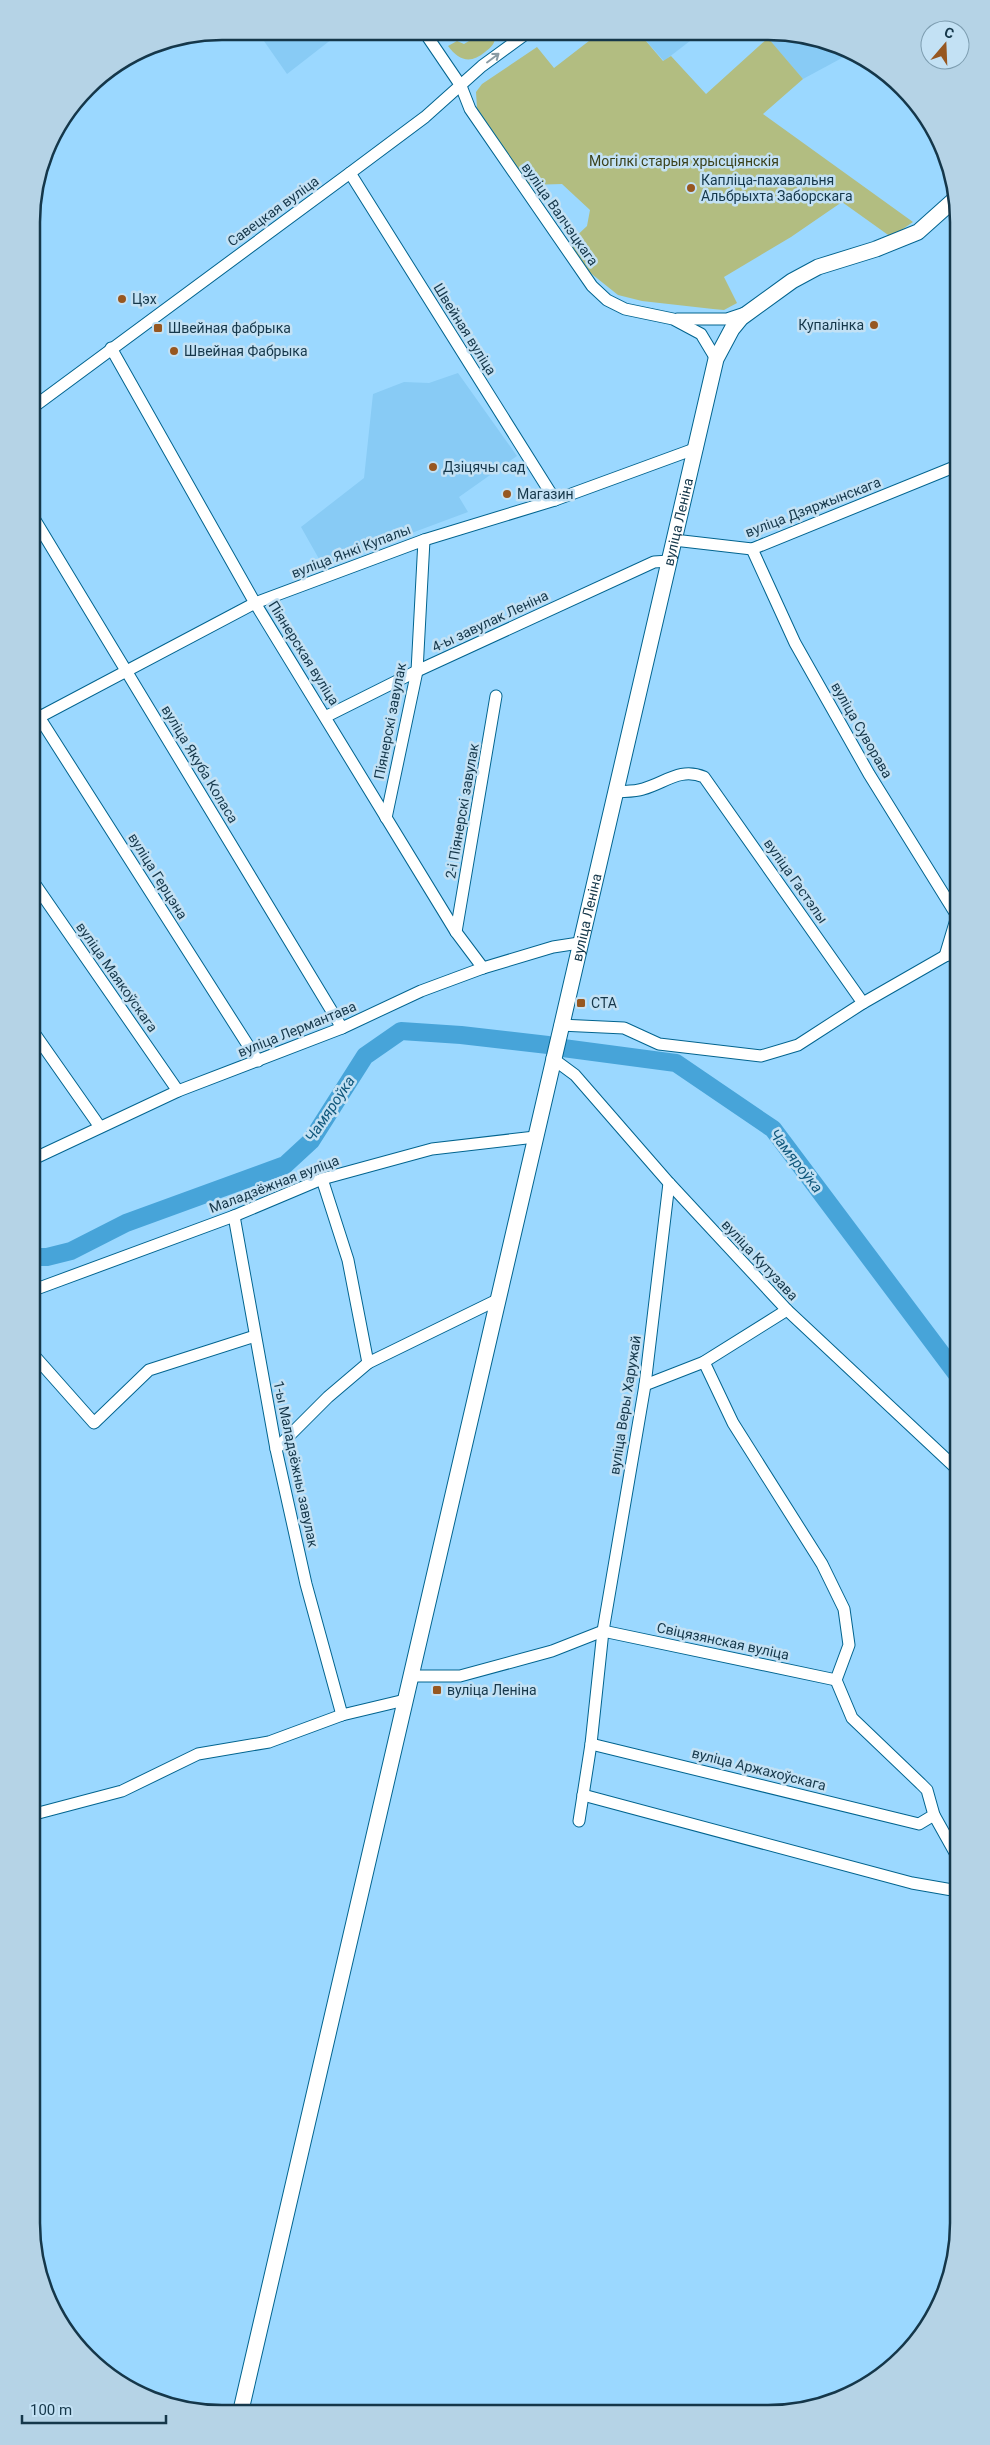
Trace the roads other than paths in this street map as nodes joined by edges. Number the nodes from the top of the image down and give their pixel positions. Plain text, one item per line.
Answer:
1 (430, 40) edge
2 (517, 40) edge
3 (461, 86) junction
4 (350, 173) junction
5 (949, 204) edge
6 (752, 310) junction
7 (673, 319) junction
8 (111, 348) junction
9 (716, 359) junction
10 (40, 402) edge
11 (697, 448) junction
12 (950, 469) edge
13 (556, 500) junction
14 (40, 528) edge
15 (424, 540) junction
16 (674, 540) junction
17 (752, 550) junction
18 (669, 561) junction
19 (255, 603) junction
20 (127, 671) junction
21 (417, 671) junction
22 (496, 696) dead end
23 (326, 716) junction
24 (40, 718) edge
25 (40, 726) edge
26 (615, 792) junction
27 (386, 818) junction
28 (40, 892) edge
29 (950, 905) edge
30 (456, 932) junction
31 (950, 941) edge
32 (579, 943) junction
33 (950, 955) edge
34 (945, 956) junction
35 (483, 968) junction
36 (863, 1003) junction
37 (560, 1025) junction
38 (342, 1028) junction
39 (40, 1042) edge
40 (552, 1058) junction
41 (258, 1061) junction
42 (178, 1091) junction
43 (100, 1128) junction
44 (535, 1137) junction
45 (40, 1156) edge
46 (322, 1179) junction
47 (669, 1183) junction
48 (234, 1216) junction
49 (40, 1288) edge
50 (499, 1299) junction
51 (787, 1310) junction
52 (255, 1336) junction
53 (40, 1362) edge
54 (704, 1362) junction
55 (368, 1363) junction
56 (645, 1385) junction
57 (276, 1449) junction
58 (950, 1463) edge
59 (603, 1631) junction
60 (412, 1676) junction
61 (836, 1680) junction
62 (405, 1700) junction
63 (342, 1715) junction
64 (591, 1744) junction
65 (583, 1795) junction
66 (40, 1813) edge
67 (934, 1815) junction
68 (579, 1821) dead end
69 (950, 1844) edge
70 (950, 1889) edge
71 (242, 2405) edge

1 - 3 street, вуліца Валчэцкага
3 -> 2 street, Савецкая вуліца
3 - 4 street, Савецкая вуліца
3 - 7 street, вуліца Валчэцкага
4 - 8 street, Савецкая вуліца
4 - 13 street, Швейная вуліца
5 - 6 main road, вуліца Леніна
6 - 7 street
6 - 9 main road, вуліца Леніна
7 - 9 street, вуліца Валчэцкага
8 - 10 street, Савецкая вуліца
8 - 19 street, Піянерская вуліца
9 - 11 main road, вуліца Леніна
11 - 13 street, вуліца Янкі Купалы
11 - 16 main road, вуліца Леніна
12 - 17 street, вуліца Дзяржынскага
13 - 15 street, вуліца Янкі Купалы
14 - 20 street, вуліца Якуба Коласа
15 - 19 street, вуліца Янкі Купалы
15 - 21 street, Піянерскі завулак
16 - 17 street, вуліца Дзяржынскага
16 - 18 main road, вуліца Леніна
17 - 29 street, вуліца Суворава
18 - 21 street, 4-ы завулак Леніна
18 - 26 main road, вуліца Леніна
19 - 20 street, вуліца Янкі Купалы
19 - 23 street, Піянерская вуліца
20 - 24 street, вуліца Янкі Купалы
20 - 38 street, вуліца Якуба Коласа
21 - 23 street, 4-ы завулак Леніна
21 - 27 street, Піянерскі завулак
22 - 30 street, 2-і Піянерскі завулак
23 - 27 street, Піянерская вуліца
25 - 41 street, вуліца Герцэна
26 - 32 main road, вуліца Леніна
26 - 36 street, вуліца Гастэлы
27 - 30 street, Піянерская вуліца
28 - 42 street, вуліца Маякоўскага
30 - 35 street, Піянерская вуліца
31 - 34 street
32 - 35 street, вуліца Лермантава
32 - 37 main road, вуліца Леніна
33 - 34 street
34 - 36 street
35 - 38 street, вуліца Лермантава
36 - 37 street
37 - 40 main road, вуліца Леніна
38 - 41 street, вуліца Лермантава
39 - 43 street
40 - 44 main road, вуліца Леніна
40 - 47 street, вуліца Кутузава
41 - 42 street, вуліца Лермантава
42 - 43 street, вуліца Лермантава
43 - 45 street, вуліца Лермантава
44 - 46 street, Маладзёжная вуліца
44 - 50 main road, вуліца Леніна
46 - 48 street, Маладзёжная вуліца
46 - 55 street
47 - 51 street, вуліца Кутузава
47 - 56 street, вуліца Веры Харужай
48 - 49 street, Маладзёжная вуліца
48 - 52 street, 1-ы Маладзёжны завулак
50 - 55 street
50 - 60 main road, вуліца Леніна
51 - 54 street
51 - 58 street, вуліца Кутузава
52 - 53 street
52 - 57 street, 1-ы Маладзёжны завулак
54 - 56 street
54 - 61 street
55 - 57 street
56 - 59 street, вуліца Веры Харужай
57 - 63 street, 1-ы Маладзёжны завулак
59 - 60 street
59 - 61 street, Свіцязянская вуліца
59 - 64 street, вуліца Веры Харужай
60 - 62 main road, вуліца Леніна
61 - 67 street
62 - 63 street
62 - 71 main road, вуліца Леніна
63 - 66 street
64 - 65 street, вуліца Веры Харужай
64 - 67 street, вуліца Аржахоўскага
65 - 68 street, вуліца Веры Харужай
65 - 70 street
67 - 69 street

